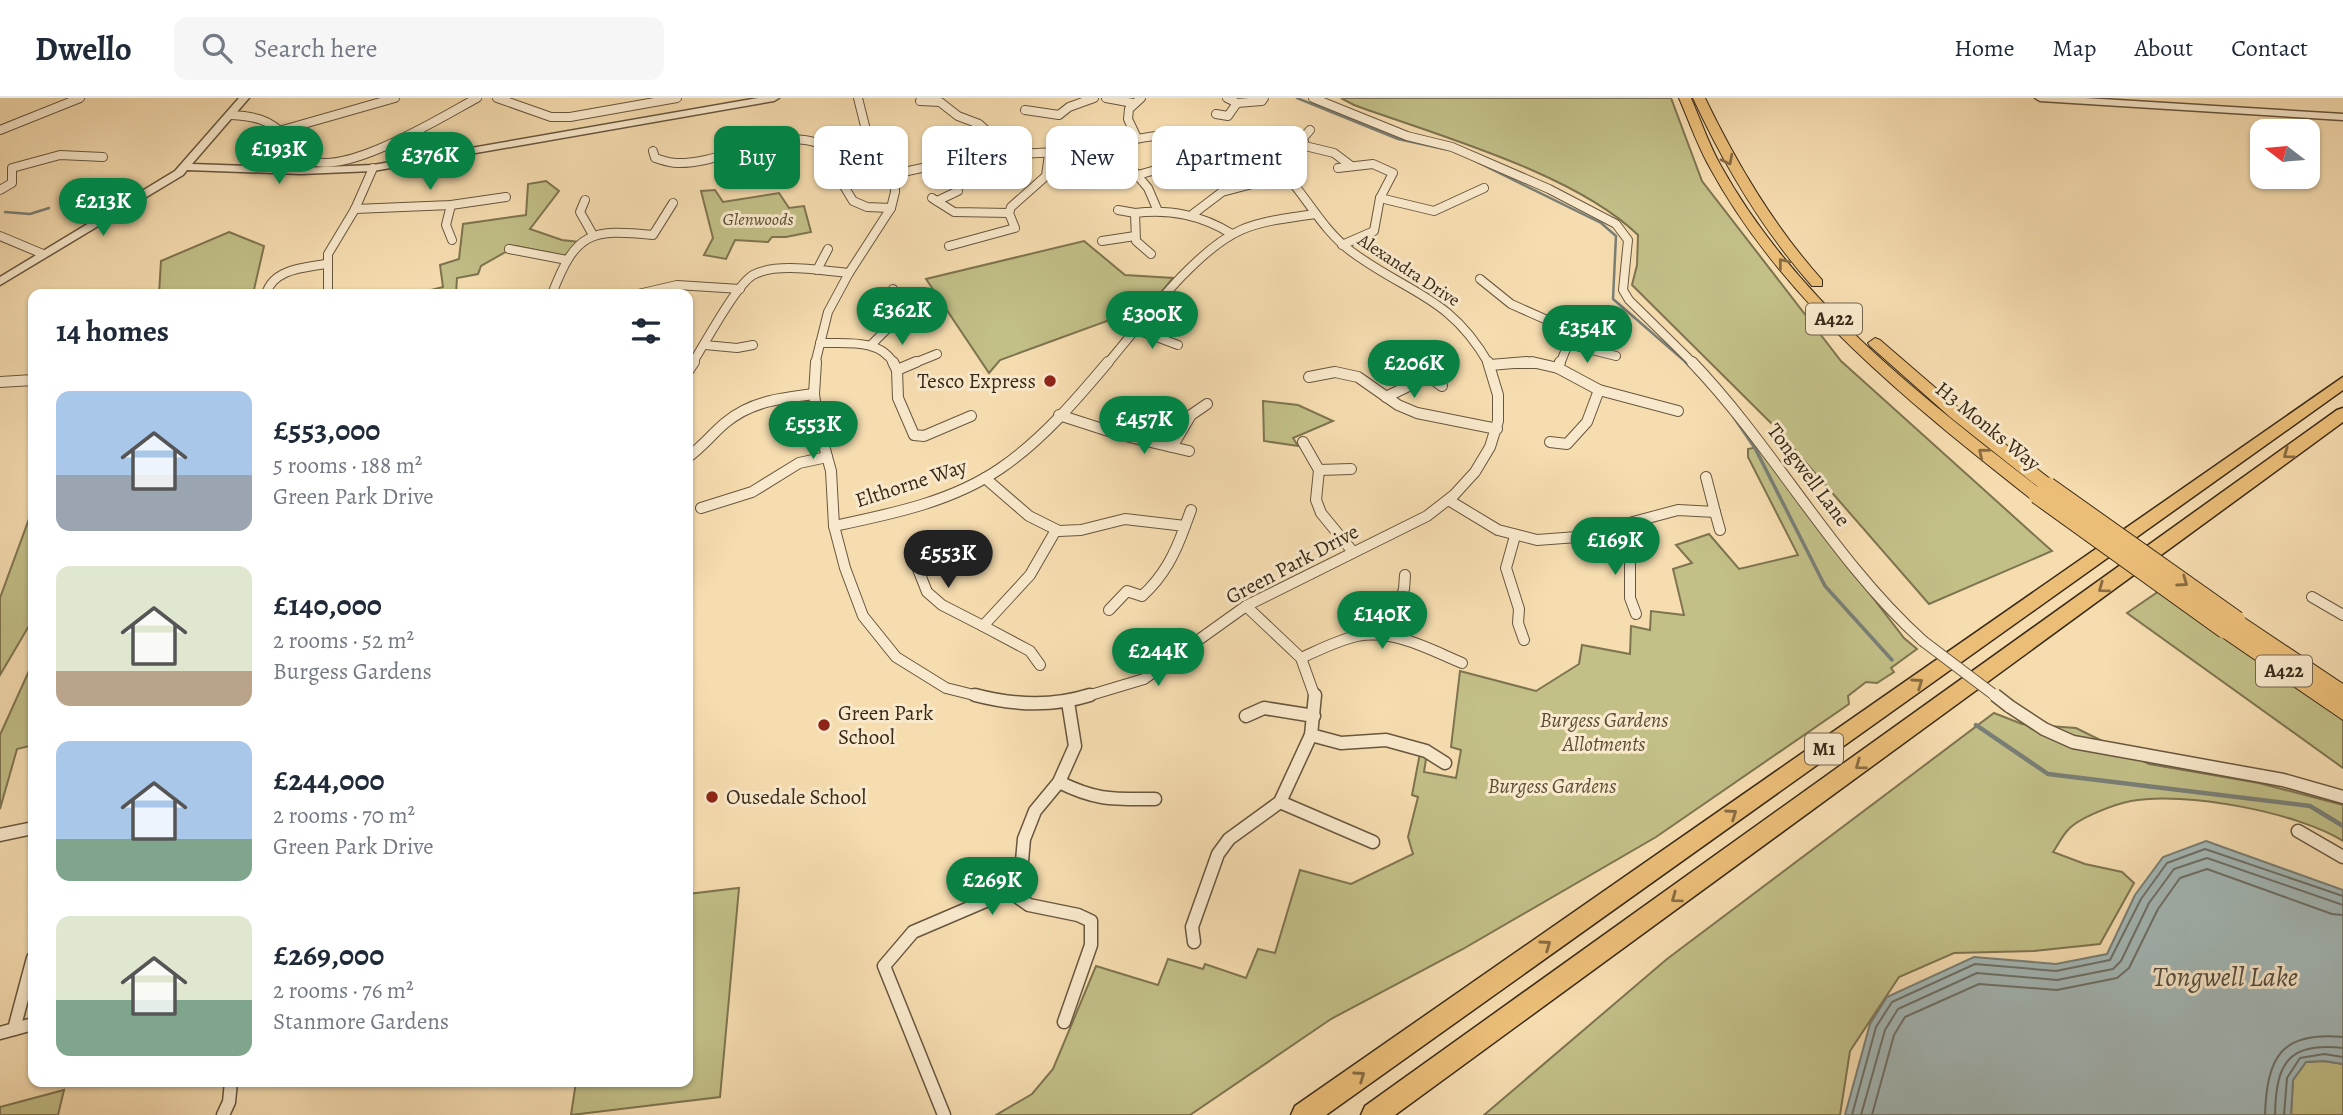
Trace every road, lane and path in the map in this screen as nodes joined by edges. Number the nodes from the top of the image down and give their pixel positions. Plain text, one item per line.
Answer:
1 (80, 98) edge
2 (244, 98) edge
3 (395, 98) edge
4 (454, 98) edge
5 (477, 98) edge
6 (496, 98) edge
7 (604, 98) edge
8 (677, 98) edge
9 (774, 98) edge
10 (858, 98) edge
11 (1094, 98) edge
12 (1106, 98) edge
13 (1142, 98) edge
14 (1227, 98) edge
15 (1264, 98) edge
16 (1313, 98) edge
17 (1685, 98) edge
18 (1699, 98) edge
19 (2040, 98) edge
20 (2081, 98) edge
21 (920, 101) dead end
22 (1133, 103) junction
23 (1237, 103) junction
24 (458, 108) junction
25 (606, 110) junction
26 (1025, 110) dead end
27 (1216, 114) dead end
28 (231, 115) junction
29 (2343, 115) edge
30 (865, 126) edge
31 (981, 126) edge
32 (1131, 126) edge
33 (0, 130) edge
34 (1310, 130) dead end
35 (279, 131) junction
36 (1138, 136) edge
37 (653, 150) dead end
38 (103, 156) dead end
39 (1350, 165) junction
40 (186, 167) junction
41 (373, 168) junction
42 (1338, 168) dead end
43 (1152, 169) edge
44 (1046, 176) edge
45 (1484, 188) dead end
46 (895, 189) edge
47 (1233, 189) edge
48 (0, 190) edge
49 (958, 191) dead end
50 (506, 197) dead end
51 (1380, 198) junction
52 (585, 200) dead end
53 (673, 204) dead end
54 (451, 205) junction
55 (891, 208) junction
56 (355, 209) junction
57 (1157, 209) junction
58 (1118, 210) dead end
59 (1135, 212) junction
60 (1009, 213) junction
61 (1193, 214) junction
62 (1315, 214) junction
63 (1233, 234) junction
64 (593, 235) junction
65 (653, 235) junction
66 (0, 236) edge
67 (667, 236) dead end
68 (1135, 236) junction
69 (452, 240) dead end
70 (1102, 241) dead end
71 (1342, 245) junction
72 (949, 246) dead end
73 (509, 249) dead end
74 (828, 249) dead end
75 (43, 254) junction
76 (1151, 254) dead end
77 (568, 260) junction
78 (324, 264) junction
79 (817, 270) junction
80 (849, 273) junction
81 (1480, 279) dead end
82 (0, 282) edge
83 (268, 289) edge
84 (327, 289) edge
85 (554, 289) edge
86 (652, 289) edge
87 (740, 289) junction
88 (893, 289) dead end
89 (1586, 315) dead end
90 (1556, 324) junction
91 (1135, 329) junction
92 (820, 343) junction
93 (1568, 344) junction
94 (705, 345) junction
95 (754, 345) dead end
96 (871, 345) junction
97 (1178, 345) dead end
98 (937, 354) dead end
99 (1616, 356) dead end
100 (693, 363) edge
101 (1411, 363) dead end
102 (1490, 365) junction
103 (1558, 368) junction
104 (897, 370) junction
105 (1429, 376) junction
106 (1309, 377) dead end
107 (28, 380) edge
108 (0, 382) edge
109 (2343, 382) edge
110 (1442, 386) dead end
111 (1600, 390) junction
112 (814, 394) junction
113 (1386, 397) junction
114 (1207, 404) dead end
115 (1678, 411) dead end
116 (2343, 414) edge
117 (1059, 415) junction
118 (971, 416) dead end
119 (1497, 429) junction
120 (1303, 442) dead end
121 (1550, 442) dead end
122 (1172, 447) junction
123 (693, 449) edge
124 (1189, 451) dead end
125 (827, 457) junction
126 (1351, 468) dead end
127 (1320, 470) junction
128 (1706, 477) dead end
129 (985, 478) junction
130 (2042, 491) junction
131 (1450, 501) junction
132 (701, 509) dead end
133 (1191, 510) dead end
134 (1715, 512) junction
135 (834, 526) junction
136 (1185, 526) junction
137 (1608, 529) junction
138 (1056, 530) junction
139 (1720, 530) dead end
140 (1515, 536) junction
141 (1353, 552) junction
142 (912, 554) dead end
143 (1405, 575) dead end
144 (1142, 596) junction
145 (2312, 597) dead end
146 (1155, 602) dead end
147 (1246, 606) junction
148 (1109, 610) dead end
149 (1636, 614) dead end
150 (2343, 615) edge
151 (2231, 625) junction
152 (983, 626) junction
153 (1388, 636) junction
154 (1524, 640) dead end
155 (1301, 659) junction
156 (1462, 663) dead end
157 (1040, 665) dead end
158 (2343, 694) edge
159 (1068, 702) junction
160 (2343, 712) edge
161 (1246, 716) dead end
162 (1314, 716) junction
163 (1311, 736) junction
164 (1446, 763) dead end
165 (1059, 782) junction
166 (2343, 797) edge
167 (1155, 799) dead end
168 (1280, 802) junction
169 (28, 829) edge
170 (2298, 831) dead end
171 (0, 835) edge
172 (1373, 842) dead end
173 (2343, 857) edge
174 (1009, 891) junction
175 (1194, 942) dead end
176 (28, 972) edge
177 (1065, 1022) dead end
178 (28, 1025) edge
179 (7, 1031) edge
180 (230, 1087) edge
181 (223, 1115) edge
182 (944, 1115) edge
183 (1304, 1115) edge
184 (1374, 1115) edge

1 - 33 street
2 - 28 street
3 - 35 street
4 - 24 street
5 - 24 street
6 - 25 street
7 - 25 street
8 - 25 street
9 - 41 street
10 - 30 street
11 - 26 street
12 - 22 street
13 - 22 street
14 - 23 street
15 - 23 street
16 - 166 street, Tongwell Lane, bridge
130 -> 17 main road, H3 Monks Way / A422
18 -> 130 main road, H3 Monks Way / A422
19 - 29 street
20 - 29 street
21 - 31 street
22 - 32 street
23 - 27 street
24 - 35 street
28 - 35 street
28 - 40 street
34 - 39 street
36 - 62 street, Alexandra Drive
37 - 55 street
38 - 48 street
39 - 42 street
39 - 51 street
40 - 41 street
40 - 75 street
41 - 56 street
43 - 57 street
44 - 60 street
45 - 51 street
46 - 55 street, Green Park Drive
47 - 61 street
49 - 60 street
50 - 54 street
51 - 71 street
52 - 64 street
53 - 65 street
54 - 56 street
54 - 69 street
55 - 80 street, Green Park Drive
56 - 78 street
57 - 59 street
57 - 61 street
58 - 59 street
59 - 68 street
60 - 72 street
61 - 63 street
62 - 63 street, Elthorne Way
62 - 71 street, Alexandra Drive
63 - 91 street, Elthorne Way
64 - 65 street
64 - 77 street
65 - 67 street
66 - 75 street
68 - 70 street
68 - 76 street
71 - 102 street, Alexandra Drive
73 - 77 street
74 - 79 street
75 - 82 street
77 - 85 street
78 - 83 street
78 - 84 street
79 - 80 street
79 - 87 street
80 - 92 street, Green Park Drive
81 - 90 street
86 - 87 street
87 - 94 street
88 - 96 street
89 - 90 street
90 - 93 street
91 - 97 street
91 - 117 street, Elthorne Way
92 - 96 street
92 - 112 street, Green Park Drive
93 - 99 street
93 - 103 street
94 - 95 street
94 - 100 street
96 - 104 street
98 - 104 street
101 - 105 street
102 - 103 street
102 - 119 street, Alexandra Drive
103 - 111 street
104 - 118 street
105 - 110 street
105 - 113 street
106 - 113 street
107 - 108 street
183 -> 109 highway, M1
111 - 115 street
111 - 121 street
112 - 123 street
112 - 125 street, Green Park Drive
113 - 119 street
114 - 122 street
116 -> 184 highway, M1
117 - 122 street
117 - 129 street, Elthorne Way
119 - 131 street, Green Park Drive
120 - 127 street
122 - 124 street
125 - 132 street
125 - 135 street, Green Park Drive
126 - 127 street
127 - 141 street
128 - 134 street
129 - 135 street, Elthorne Way
129 - 138 street
130 - 151 main road, H3 Monks Way / A422, bridge
131 - 140 street
131 - 141 street, Green Park Drive
133 - 136 street
134 - 137 street
134 - 139 street
135 - 159 street, Green Park Drive
136 - 138 street
136 - 144 street
137 - 140 street
137 - 149 street
138 - 152 street
140 - 154 street
141 - 147 street, Green Park Drive
142 - 152 street
143 - 153 street
144 - 146 street
144 - 148 street
145 - 150 street
147 - 155 street
147 - 159 street, Green Park Drive
151 - 158 main road, H3 Monks Way / A422
151 - 160 main road, H3 Monks Way / A422
152 - 157 street
153 - 155 street
153 - 156 street
155 - 162 street
159 - 165 street
161 - 162 street
162 - 163 street
163 - 164 street
163 - 168 street
165 - 167 street
165 - 174 street
168 - 172 street
168 - 175 street
169 - 171 street
170 - 173 street
174 - 177 street
174 - 182 street
176 - 179 street
178 - 179 street
180 - 181 street

